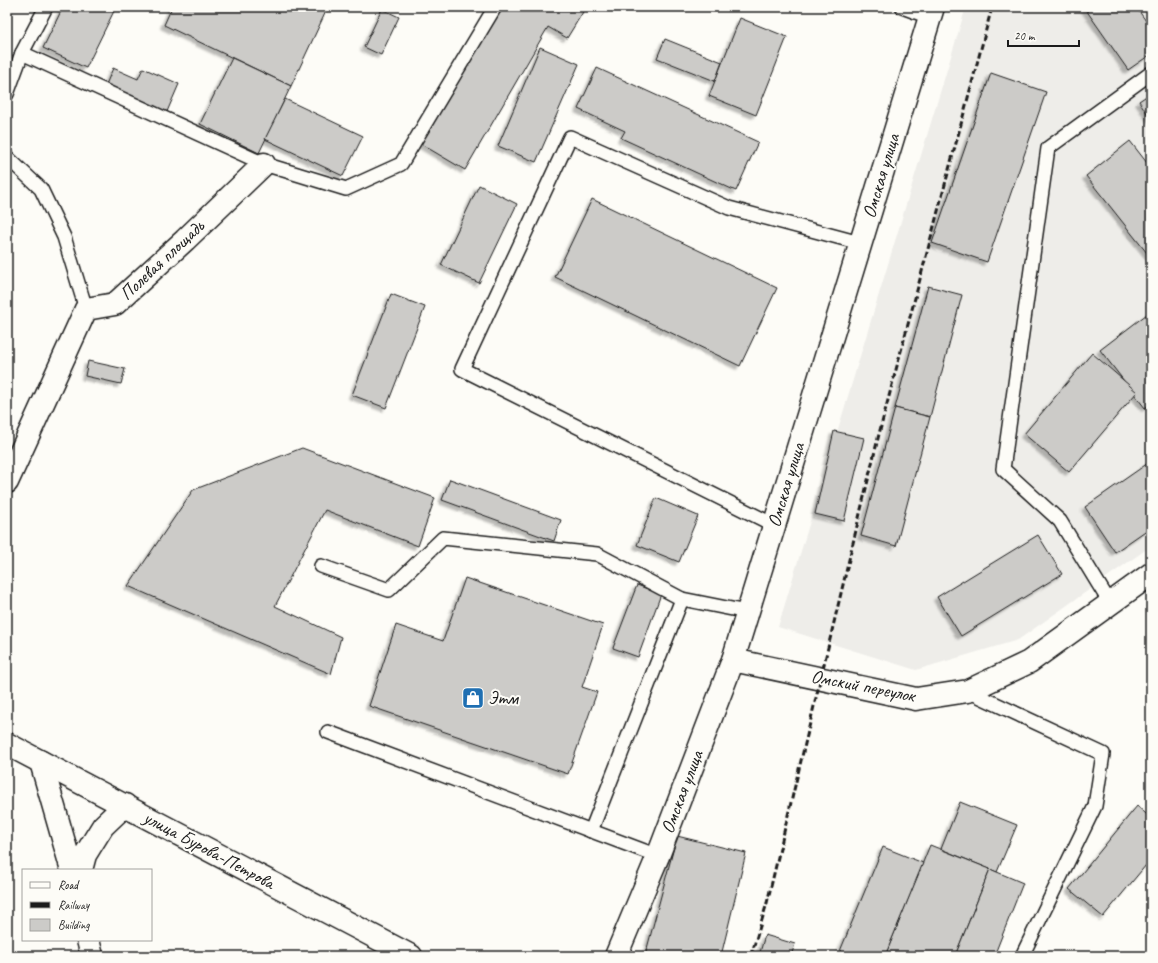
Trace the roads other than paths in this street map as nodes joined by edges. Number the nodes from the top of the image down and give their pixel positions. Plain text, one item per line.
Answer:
1 (46, 7) edge
2 (495, 7) edge
3 (902, 7) edge
4 (931, 12) edge
5 (22, 53) junction
6 (1151, 73) edge
7 (7, 94) edge
8 (7, 157) edge
9 (264, 164) junction
10 (860, 243) junction
11 (86, 310) junction
12 (9, 475) edge
13 (774, 525) junction
14 (321, 566) dead end
15 (1151, 574) edge
16 (682, 599) junction
17 (1110, 603) junction
18 (747, 612) junction
19 (733, 660) junction
20 (968, 692) junction
21 (328, 732) dead end
22 (7, 744) edge
23 (41, 762) junction
24 (126, 805) junction
25 (591, 831) junction
26 (658, 856) junction
27 (72, 869) edge
28 (81, 869) edge
29 (88, 941) edge
30 (92, 956) edge
31 (411, 956) edge
32 (616, 956) edge
33 (1022, 956) edge

1 - 5 lane
2 - 9 lane
3 - 4 lane
4 - 10 main road, Омская улица
5 - 7 lane
5 - 9 lane
6 - 17 lane
8 - 11 lane
9 - 11 main road, Полевая площадь
10 - 13 main road, Омская улица
10 - 13 lane
11 - 12 main road
13 - 18 main road, Омская улица
14 - 16 lane
15 - 17 main road, Омский переулок
16 - 18 lane
16 - 25 lane
17 - 20 main road, Омский переулок
18 - 19 main road, Омская улица
19 - 20 main road, Омский переулок
19 - 26 main road, Омская улица
20 - 33 lane
21 - 25 lane
22 - 23 main road, улица Бурова-Петрова
23 - 24 main road, улица Бурова-Петрова
23 - 27 main road
24 - 28 main road
24 - 31 main road, улица Бурова-Петрова
25 - 26 lane
26 - 32 main road, Омская улица
29 - 30 main road

